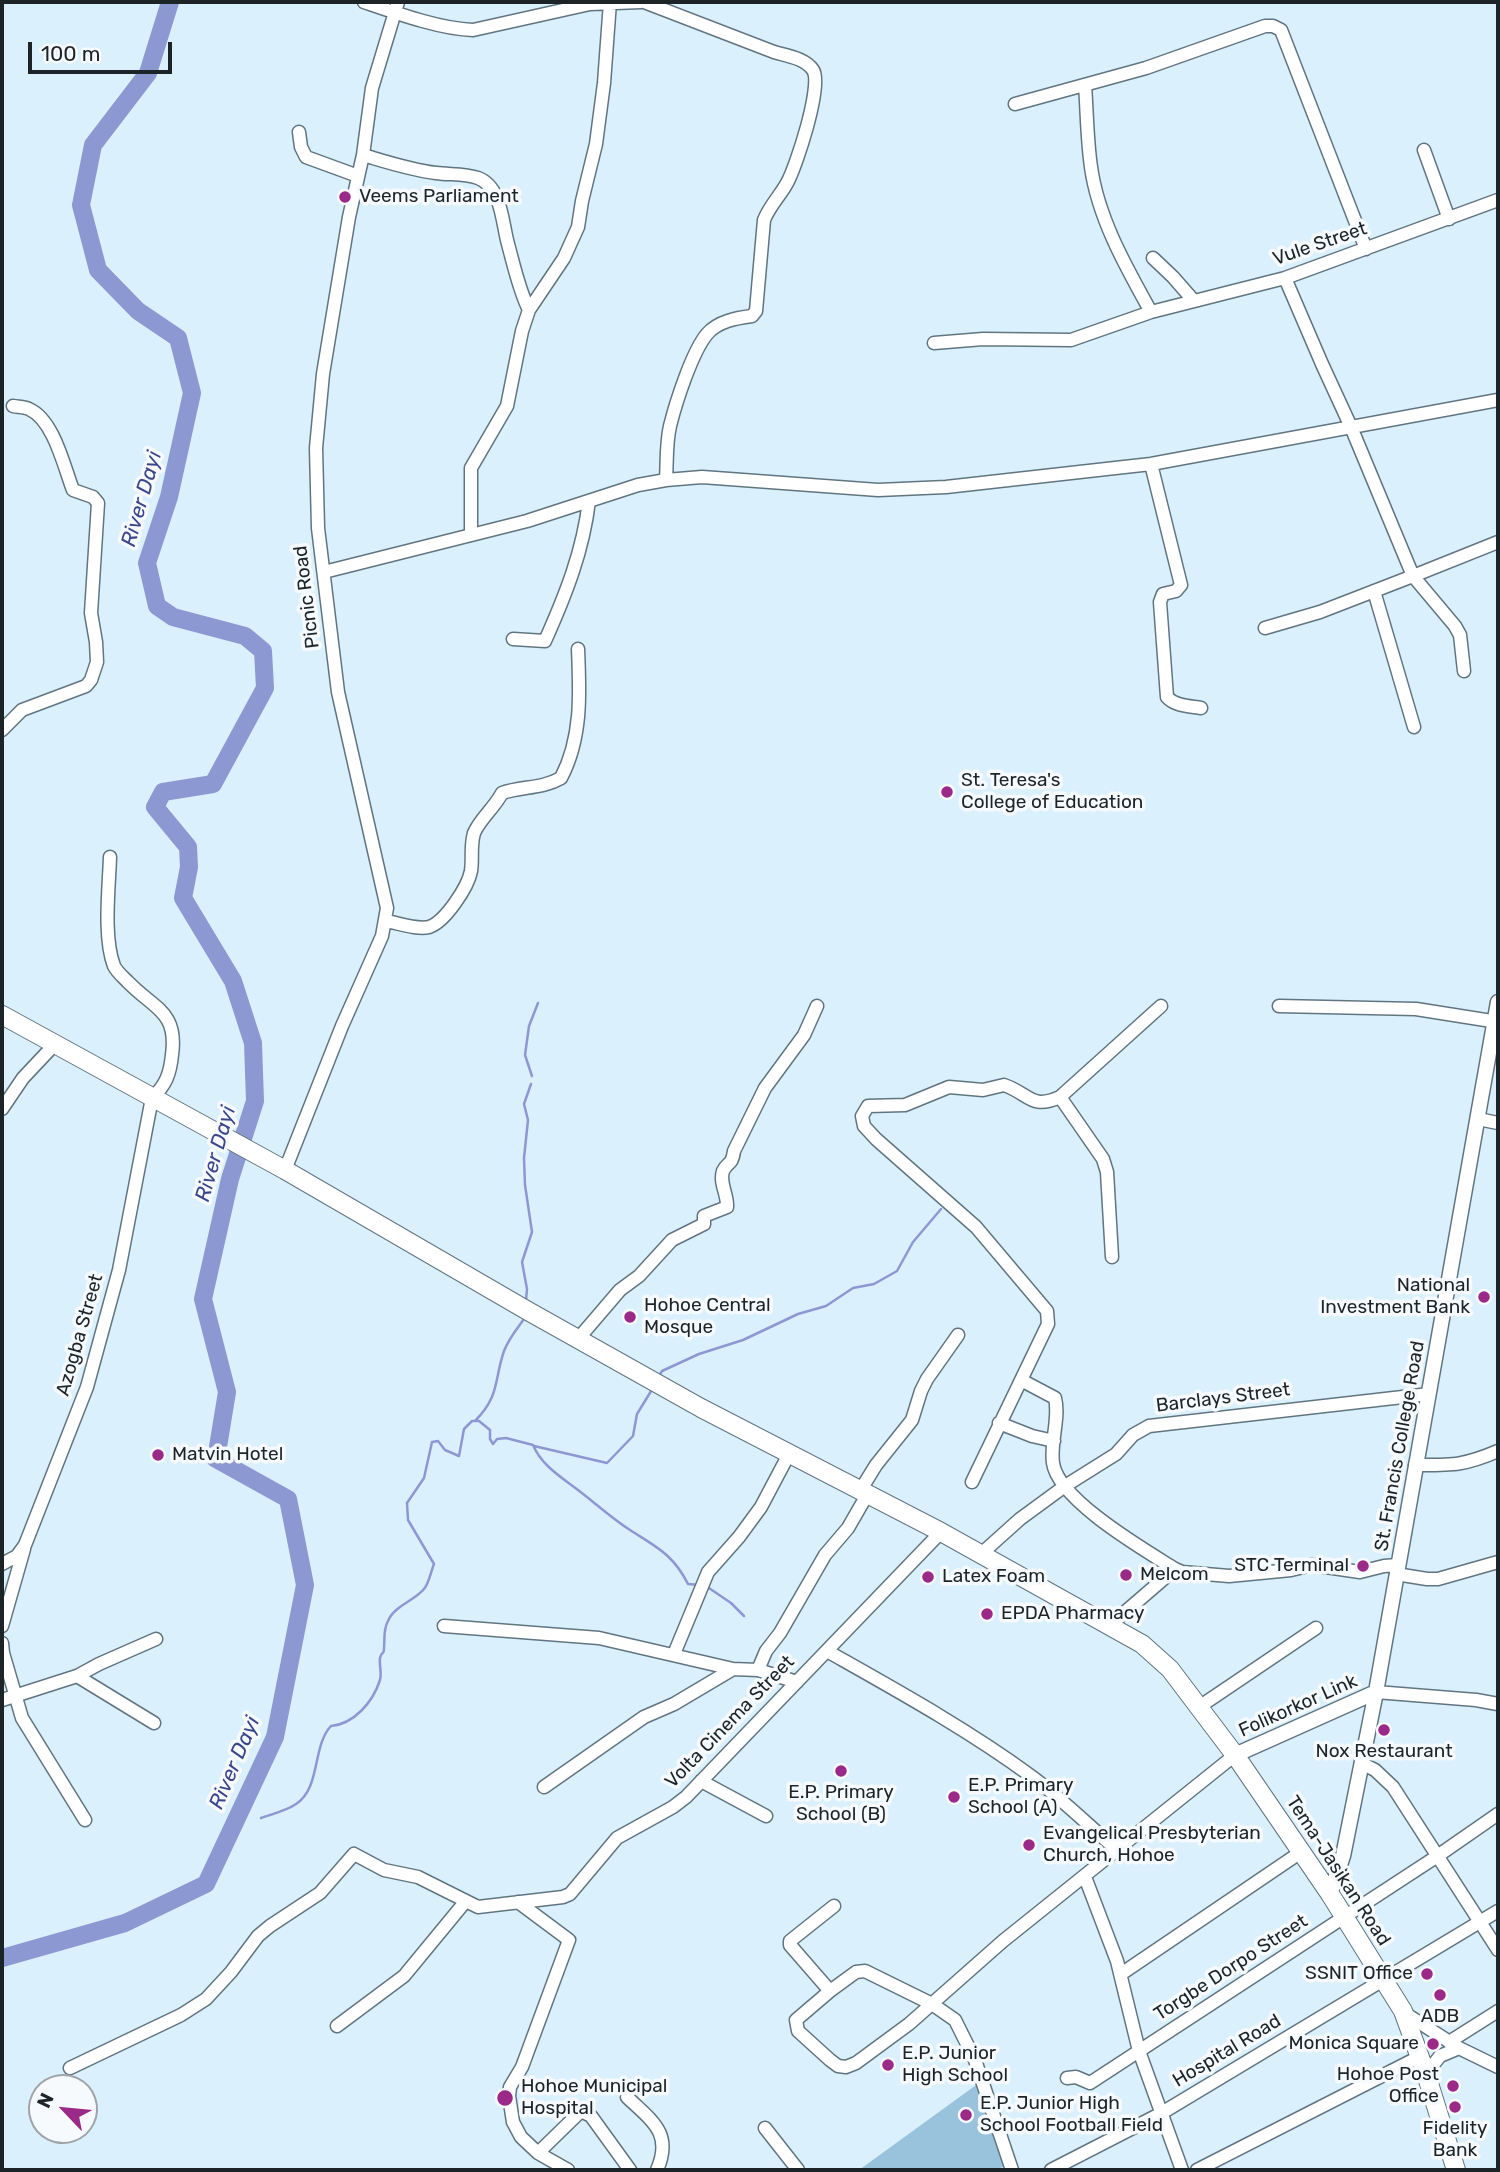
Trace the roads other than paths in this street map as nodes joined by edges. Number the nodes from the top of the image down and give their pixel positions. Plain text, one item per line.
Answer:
1 (364, 2) edge
2 (610, 2) edge
3 (642, 2) edge
4 (396, 8) edge
5 (1085, 85) junction
6 (1015, 104) dead end
7 (299, 132) dead end
8 (1424, 150) dead end
9 (363, 155) junction
10 (358, 176) junction
11 (1498, 200) edge
12 (1450, 219) junction
13 (1366, 249) junction
14 (1153, 258) dead end
15 (1285, 278) junction
16 (1194, 301) junction
17 (528, 310) junction
18 (1151, 312) junction
19 (934, 343) dead end
20 (1498, 400) edge
21 (13, 406) dead end
22 (1351, 427) junction
23 (1150, 464) junction
24 (666, 480) junction
25 (589, 501) junction
26 (471, 534) junction
27 (1498, 542) edge
28 (324, 572) junction
29 (1413, 576) junction
30 (1374, 591) junction
31 (1265, 628) dead end
32 (513, 639) dead end
33 (578, 649) dead end
34 (1464, 671) dead end
35 (1201, 708) dead end
36 (1414, 727) dead end
37 (2, 730) edge
38 (110, 857) dead end
39 (386, 921) junction
40 (1498, 1002) edge
41 (817, 1006) dead end
42 (1161, 1006) dead end
43 (1279, 1006) dead end
44 (2, 1015) edge
45 (1496, 1021) edge
46 (55, 1044) junction
47 (1060, 1097) junction
48 (152, 1098) junction
49 (2, 1109) edge
50 (1478, 1119) junction
51 (1498, 1123) edge
52 (285, 1170) junction
53 (1112, 1257) dead end
54 (958, 1335) dead end
55 (578, 1339) junction
56 (1021, 1380) junction
57 (1429, 1394) junction
58 (999, 1423) junction
59 (1054, 1441) junction
60 (1498, 1451) edge
61 (789, 1454) junction
62 (1415, 1465) junction
63 (972, 1482) dead end
64 (1065, 1486) junction
65 (864, 1493) junction
66 (941, 1532) junction
67 (25, 1545) junction
68 (981, 1554) junction
69 (1498, 1562) edge
70 (2, 1564) edge
71 (1175, 1569) junction
72 (1397, 1570) junction
73 (1110, 1625) junction
74 (2, 1626) edge
75 (444, 1626) dead end
76 (1316, 1628) dead end
77 (156, 1639) dead end
78 (2, 1643) edge
79 (827, 1651) junction
80 (674, 1654) junction
81 (733, 1669) junction
82 (758, 1671) junction
83 (77, 1676) junction
84 (797, 1682) junction
85 (1376, 1692) junction
86 (16, 1697) junction
87 (2, 1700) edge
88 (1498, 1704) edge
89 (1199, 1707) junction
90 (154, 1723) dead end
91 (1235, 1755) junction
92 (1361, 1763) junction
93 (701, 1781) junction
94 (544, 1787) dead end
95 (1498, 1814) edge
96 (766, 1816) dead end
97 (85, 1820) dead end
98 (1116, 1849) junction
99 (1301, 1852) junction
100 (1436, 1857) junction
101 (1085, 1877) junction
102 (1330, 1894) junction
103 (465, 1902) junction
104 (518, 1902) junction
105 (834, 1906) dead end
106 (1498, 1911) edge
107 (1344, 1917) junction
108 (1479, 1922) junction
109 (1498, 1950) edge
110 (1121, 1974) junction
111 (1382, 1979) junction
112 (830, 1991) junction
113 (932, 2004) junction
114 (1403, 2011) junction
115 (1498, 2011) edge
116 (337, 2026) dead end
117 (1454, 2045) junction
118 (1139, 2051) junction
119 (1422, 2066) junction
120 (1498, 2067) edge
121 (70, 2068) dead end
122 (1067, 2078) dead end
123 (626, 2097) dead end
124 (1160, 2114) junction
125 (765, 2129) dead end
126 (538, 2153) junction
127 (568, 2170) edge
128 (630, 2170) edge
129 (657, 2170) edge
130 (798, 2170) edge
131 (1012, 2170) edge
132 (1051, 2170) edge
133 (1182, 2170) edge
134 (1197, 2170) edge
135 (1456, 2170) edge

1 - 4 street
2 - 3 street
2 - 4 street
2 - 17 street
3 - 24 street
4 - 9 street, Picnic Road
5 - 6 street
5 - 13 street
5 - 18 street
7 - 10 street
8 - 12 street
9 - 10 street, Picnic Road
9 - 17 street
10 - 28 street, Picnic Road
11 - 12 street, Vule Street
12 - 13 street, Vule Street
13 - 15 street, Vule Street
14 - 16 street
15 - 16 street, Vule Street
15 - 22 street
16 - 18 street, Vule Street
17 - 26 street
18 - 19 street, Vule Street
20 - 22 street
21 - 37 street
22 - 23 street
22 - 29 street
23 - 24 street
23 - 35 street
24 - 25 street
25 - 26 street
25 - 32 street
26 - 28 street
27 - 29 street
28 - 39 street, Picnic Road
29 - 30 street
29 - 34 street
30 - 31 street
30 - 36 street
33 - 39 street
38 - 48 street
39 - 52 street, Picnic Road
40 - 45 main road, St. Francis College Road
41 - 55 street
42 - 47 street
43 - 45 street
44 - 46 highway, Tema-Jasikan Road
45 - 50 main road, St. Francis College Road
46 - 48 highway, Tema-Jasikan Road
46 - 49 street
47 - 53 street
47 - 56 street
48 - 52 highway, Tema-Jasikan Road
48 - 67 street, Azogba Street
50 - 51 street
50 - 57 main road, St. Francis College Road
52 - 55 highway, Tema-Jasikan Road
54 - 65 street
55 - 61 highway, Tema-Jasikan Road
56 - 58 street
56 - 59 street
57 - 62 main road, St. Francis College Road
57 - 64 street, Barclays Street
58 - 59 street
58 - 63 street
59 - 64 street
60 - 62 street
61 - 65 highway, Tema-Jasikan Road
61 - 80 street
62 - 72 main road, St. Francis College Road
64 - 68 street, Barclays Street
64 - 71 street
65 - 66 highway, Tema-Jasikan Road
65 - 82 street
66 - 68 highway, Tema-Jasikan Road
66 - 79 street, Volta Cinema Street
67 - 70 street, Azogba Street
67 - 74 street
68 - 73 highway, Tema-Jasikan Road
69 - 72 street
71 - 72 street
71 - 73 street
72 - 85 main road, St. Francis College Road
73 - 89 highway, Tema-Jasikan Road
75 - 80 street
76 - 89 street
77 - 83 street
78 - 86 street
79 - 84 street, Volta Cinema Street
79 - 98 street
80 - 81 street
81 - 82 street
81 - 94 street
82 - 84 street
83 - 86 street
83 - 90 street
84 - 93 street, Volta Cinema Street
85 - 88 street
85 - 91 main road, Folikorkor Link
85 - 92 main road, St. Francis College Road
86 - 87 street
86 - 97 street
89 - 91 highway, Tema-Jasikan Road
91 - 98 street
91 - 99 highway, Tema-Jasikan Road
92 - 100 street
92 - 102 main road, St. Francis College Road
93 - 96 street
93 - 104 street, Volta Cinema Street
95 - 100 street, Torgbe Dorpo Street
98 - 101 street
99 - 102 highway, Tema-Jasikan Road
99 - 110 street
100 - 107 street, Torgbe Dorpo Street
100 - 108 street
101 - 110 street
101 - 113 street
102 - 107 highway, Tema-Jasikan Road
103 - 104 street, Volta Cinema Street
103 - 116 street
103 - 121 street, Volta Cinema Street
104 - 126 street
105 - 112 street
106 - 108 street, Hospital Road
107 - 111 highway, Tema-Jasikan Road
107 - 118 street, Torgbe Dorpo Street
108 - 109 street
108 - 111 street, Hospital Road
110 - 118 street
111 - 114 highway, Tema-Jasikan Road
111 - 124 street, Hospital Road
112 - 113 street
112 - 113 street
113 - 131 street
114 - 117 street
114 - 119 highway, Tema-Jasikan Road
115 - 117 street
117 - 119 street
117 - 120 street
118 - 122 street, Torgbe Dorpo Street
118 - 124 street
119 - 134 street
119 - 135 highway, Tema-Jasikan Road
123 - 129 street
124 - 132 street, Hospital Road
124 - 133 street
125 - 130 street
126 - 127 street
126 - 128 street

